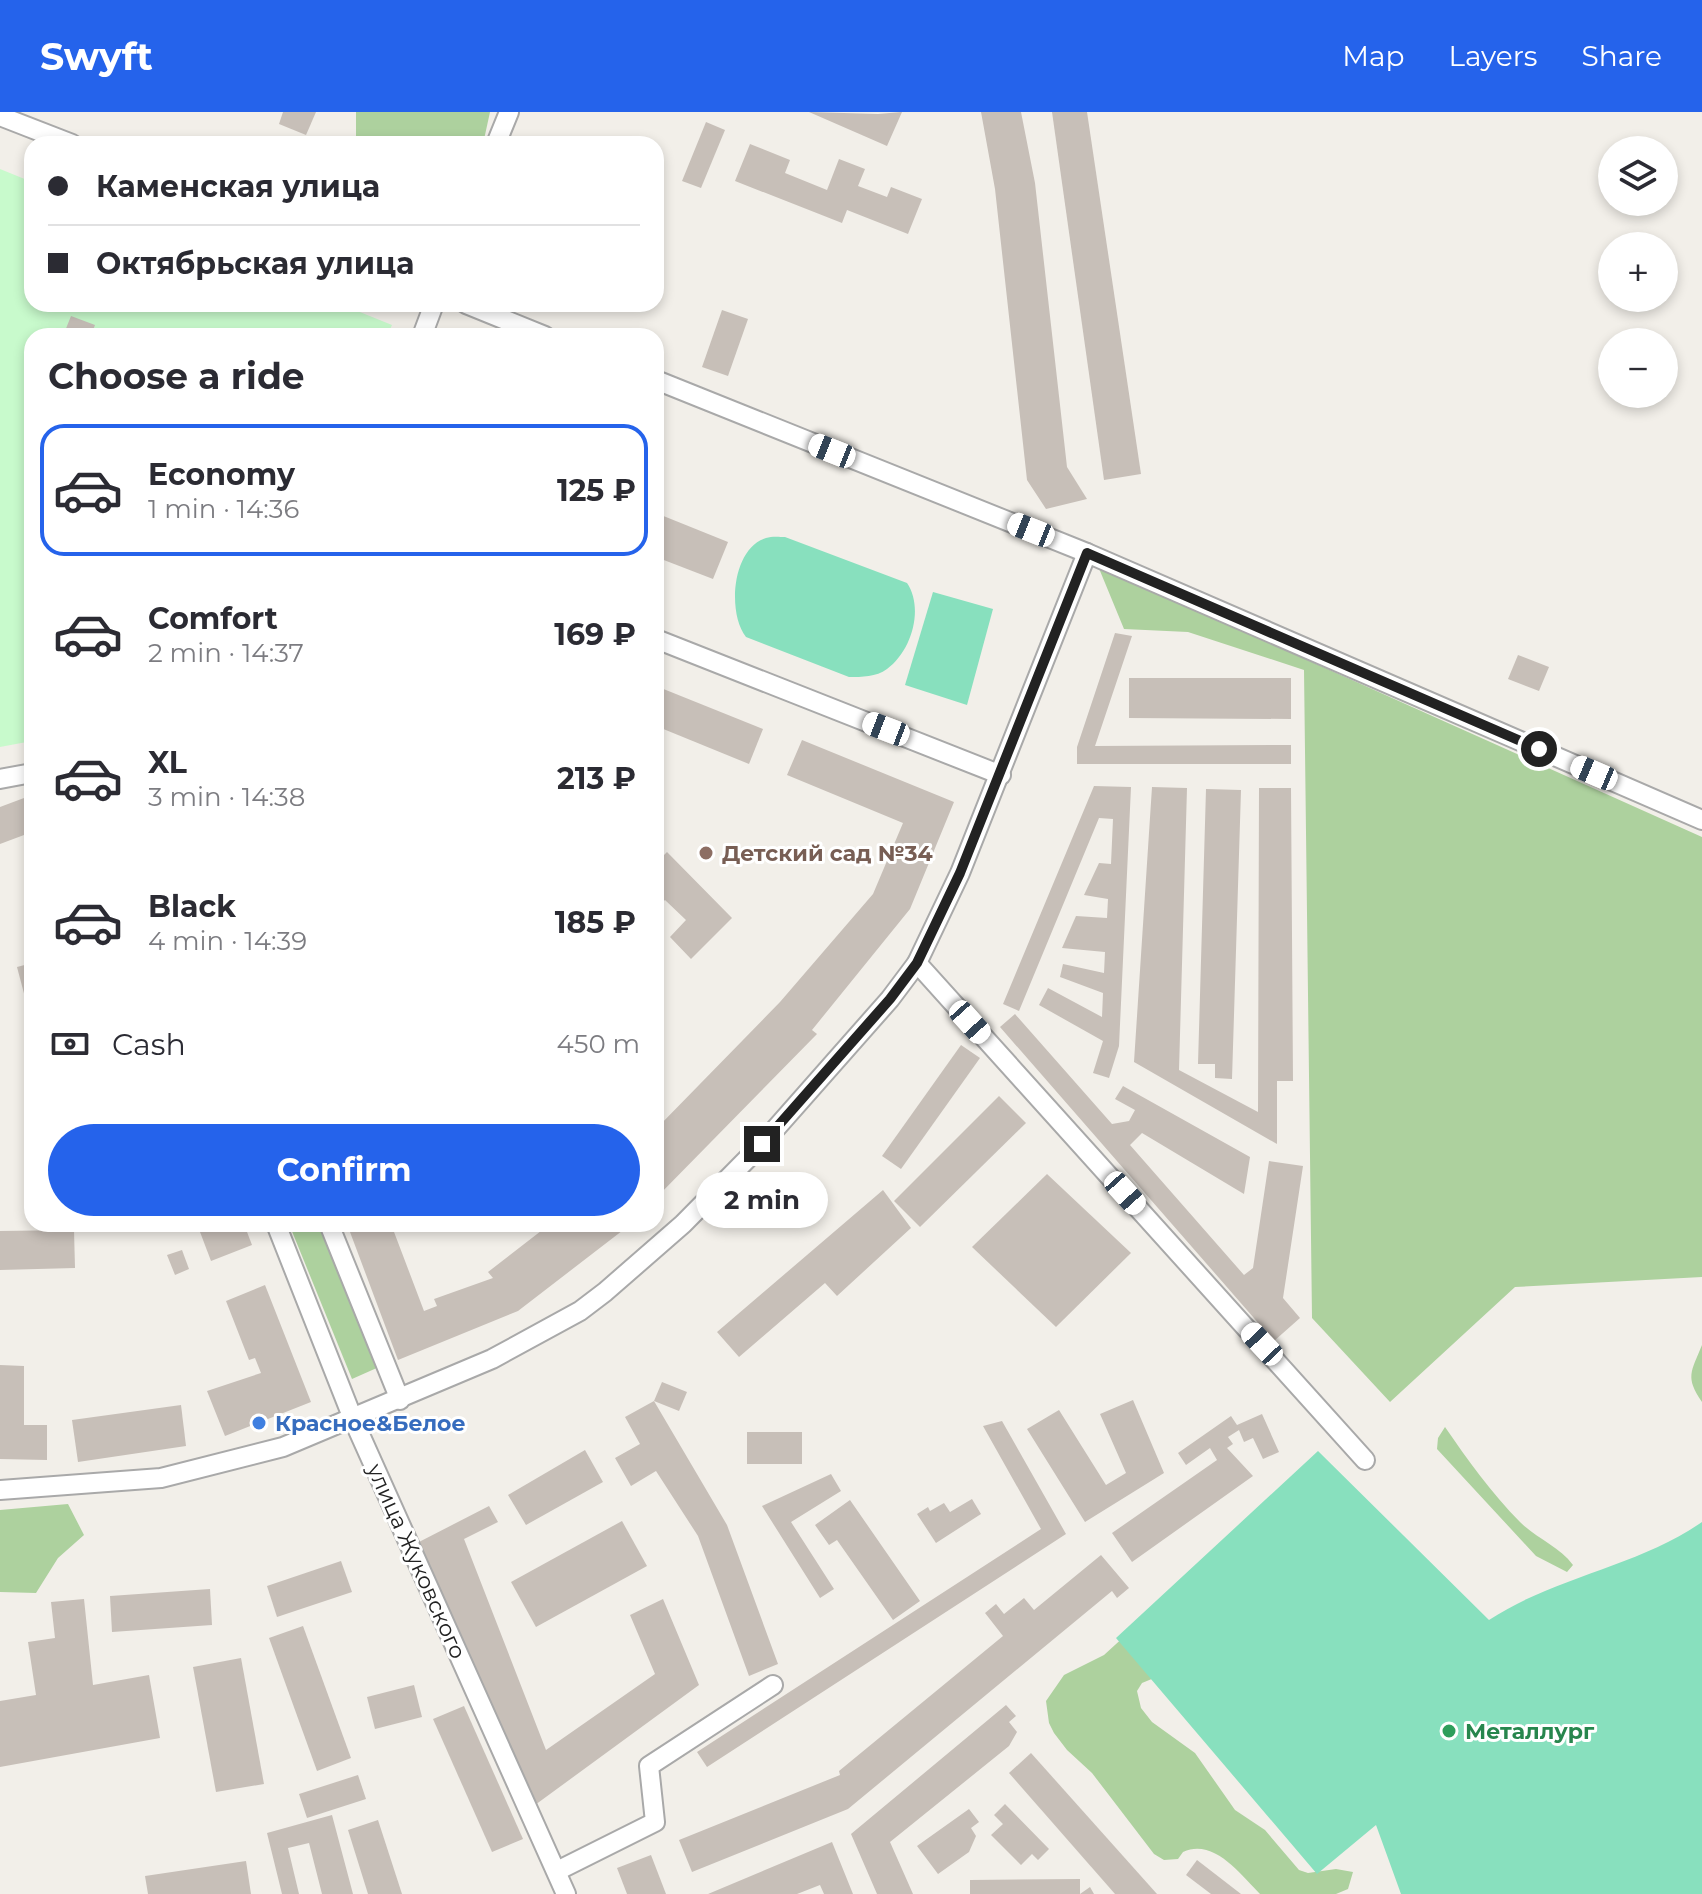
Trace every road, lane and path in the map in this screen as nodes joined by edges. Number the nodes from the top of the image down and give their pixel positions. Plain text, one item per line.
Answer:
1 (509, 112) edge
2 (0, 116) edge
3 (51, 136) edge
4 (499, 136) edge
5 (486, 312) edge
6 (525, 328) edge
7 (664, 383) edge
8 (1087, 553) junction
9 (664, 642) edge
10 (24, 774) edge
11 (1001, 775) junction
12 (0, 779) edge
13 (1702, 820) edge
14 (917, 963) junction
15 (279, 1232) edge
16 (332, 1232) edge
17 (400, 1400) junction
18 (353, 1419) junction
19 (1365, 1460) dead end
20 (0, 1490) edge
21 (773, 1685) dead end
22 (557, 1871) junction
23 (566, 1894) edge

1 - 4 street
2 - 3 street
5 - 6 street
7 - 8 street
8 - 11 street
8 - 13 street
9 - 11 street
10 - 12 street
11 - 14 street
14 - 17 street
14 - 19 street
15 - 18 street, улица Жуковского
16 - 17 street
17 - 18 street
18 - 20 street
18 - 22 street, улица Жуковского
21 - 22 street
22 - 23 street, улица Жуковского

